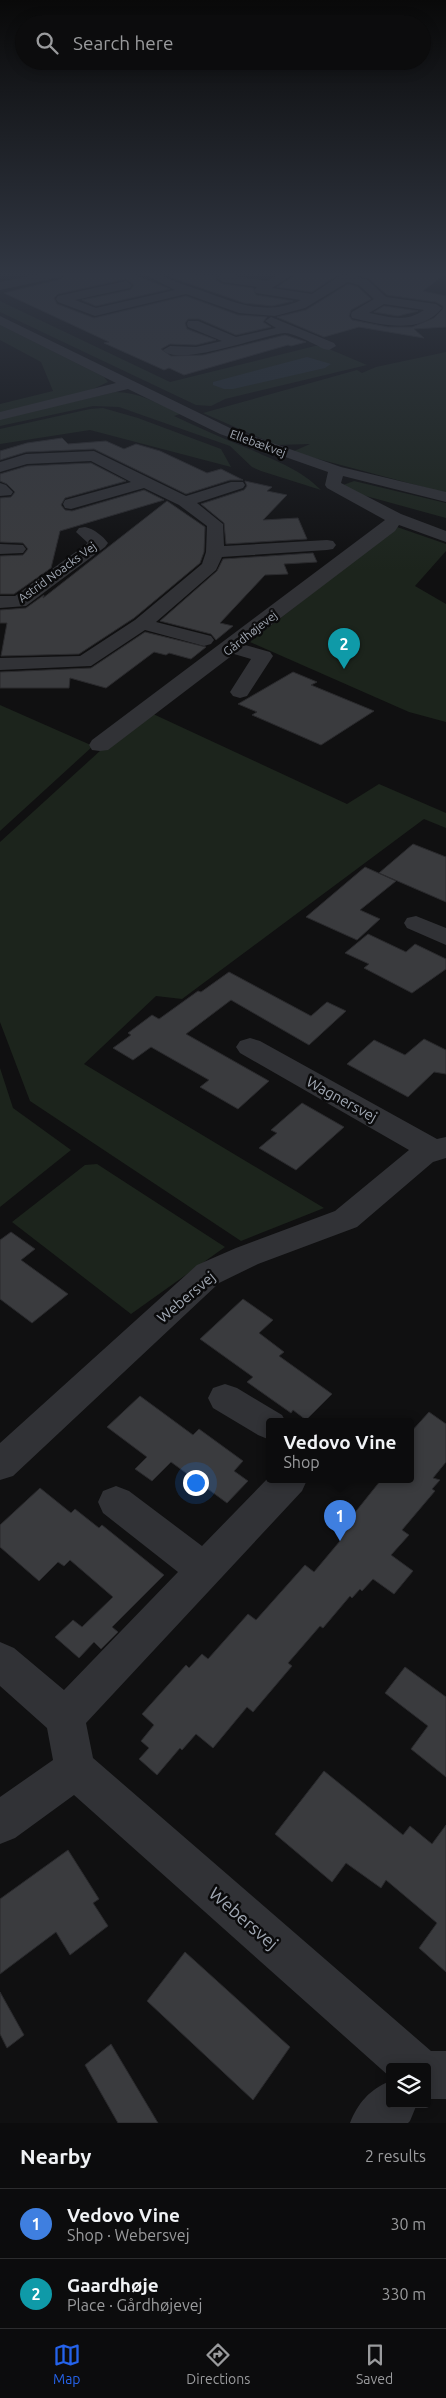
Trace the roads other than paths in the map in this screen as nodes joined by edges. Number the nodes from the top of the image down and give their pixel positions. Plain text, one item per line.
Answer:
1 (107, 373) edge
2 (129, 384) junction
3 (0, 416) edge
4 (0, 467) edge
5 (336, 470) junction
6 (145, 483) junction
7 (237, 485) dead end
8 (446, 497) edge
9 (185, 502) junction
10 (71, 504) dead end
11 (395, 518) junction
12 (85, 532) dead end
13 (446, 537) edge
14 (327, 545) dead end
15 (215, 552) junction
16 (0, 602) edge
17 (142, 624) junction
18 (204, 640) dead end
19 (232, 647) junction
20 (0, 664) edge
21 (240, 692) dead end
22 (100, 745) dead end
23 (416, 923) dead end
24 (446, 937) edge
25 (250, 1047) dead end
26 (434, 1151) edge
27 (225, 1398) dead end
28 (266, 1423) edge
29 (0, 1465) edge
30 (286, 1483) edge
31 (116, 1502) dead end
32 (203, 1569) junction
33 (0, 1661) edge
34 (65, 1717) junction
35 (75, 1769) junction
36 (0, 1823) edge
37 (409, 2063) edge
38 (446, 2074) edge
39 (431, 2075) edge
40 (389, 2108) edge
41 (374, 2123) edge

1 - 2 street, Ellebækvej
2 - 3 street
2 - 5 street, Ellebækvej
4 - 6 street
5 - 8 street, Ellebækvej
5 - 11 street
6 - 9 street
6 - 10 street
7 - 9 street
9 - 15 street
11 - 13 street
11 - 19 street, Gårdhøjevej
12 - 16 street, Astrid Noacks Vej
14 - 15 street
15 - 17 street
17 - 18 street
17 - 20 street
19 - 21 street
19 - 22 street, Gårdhøjevej
23 - 24 street
25 - 26 street, Wagnersvej
26 - 29 street, Webersvej
27 - 28 street
30 - 32 street
31 - 32 street
32 - 34 street
33 - 34 street
34 - 35 street
35 - 36 street
35 - 37 street, Webersvej
38 - 39 street
40 - 41 street

